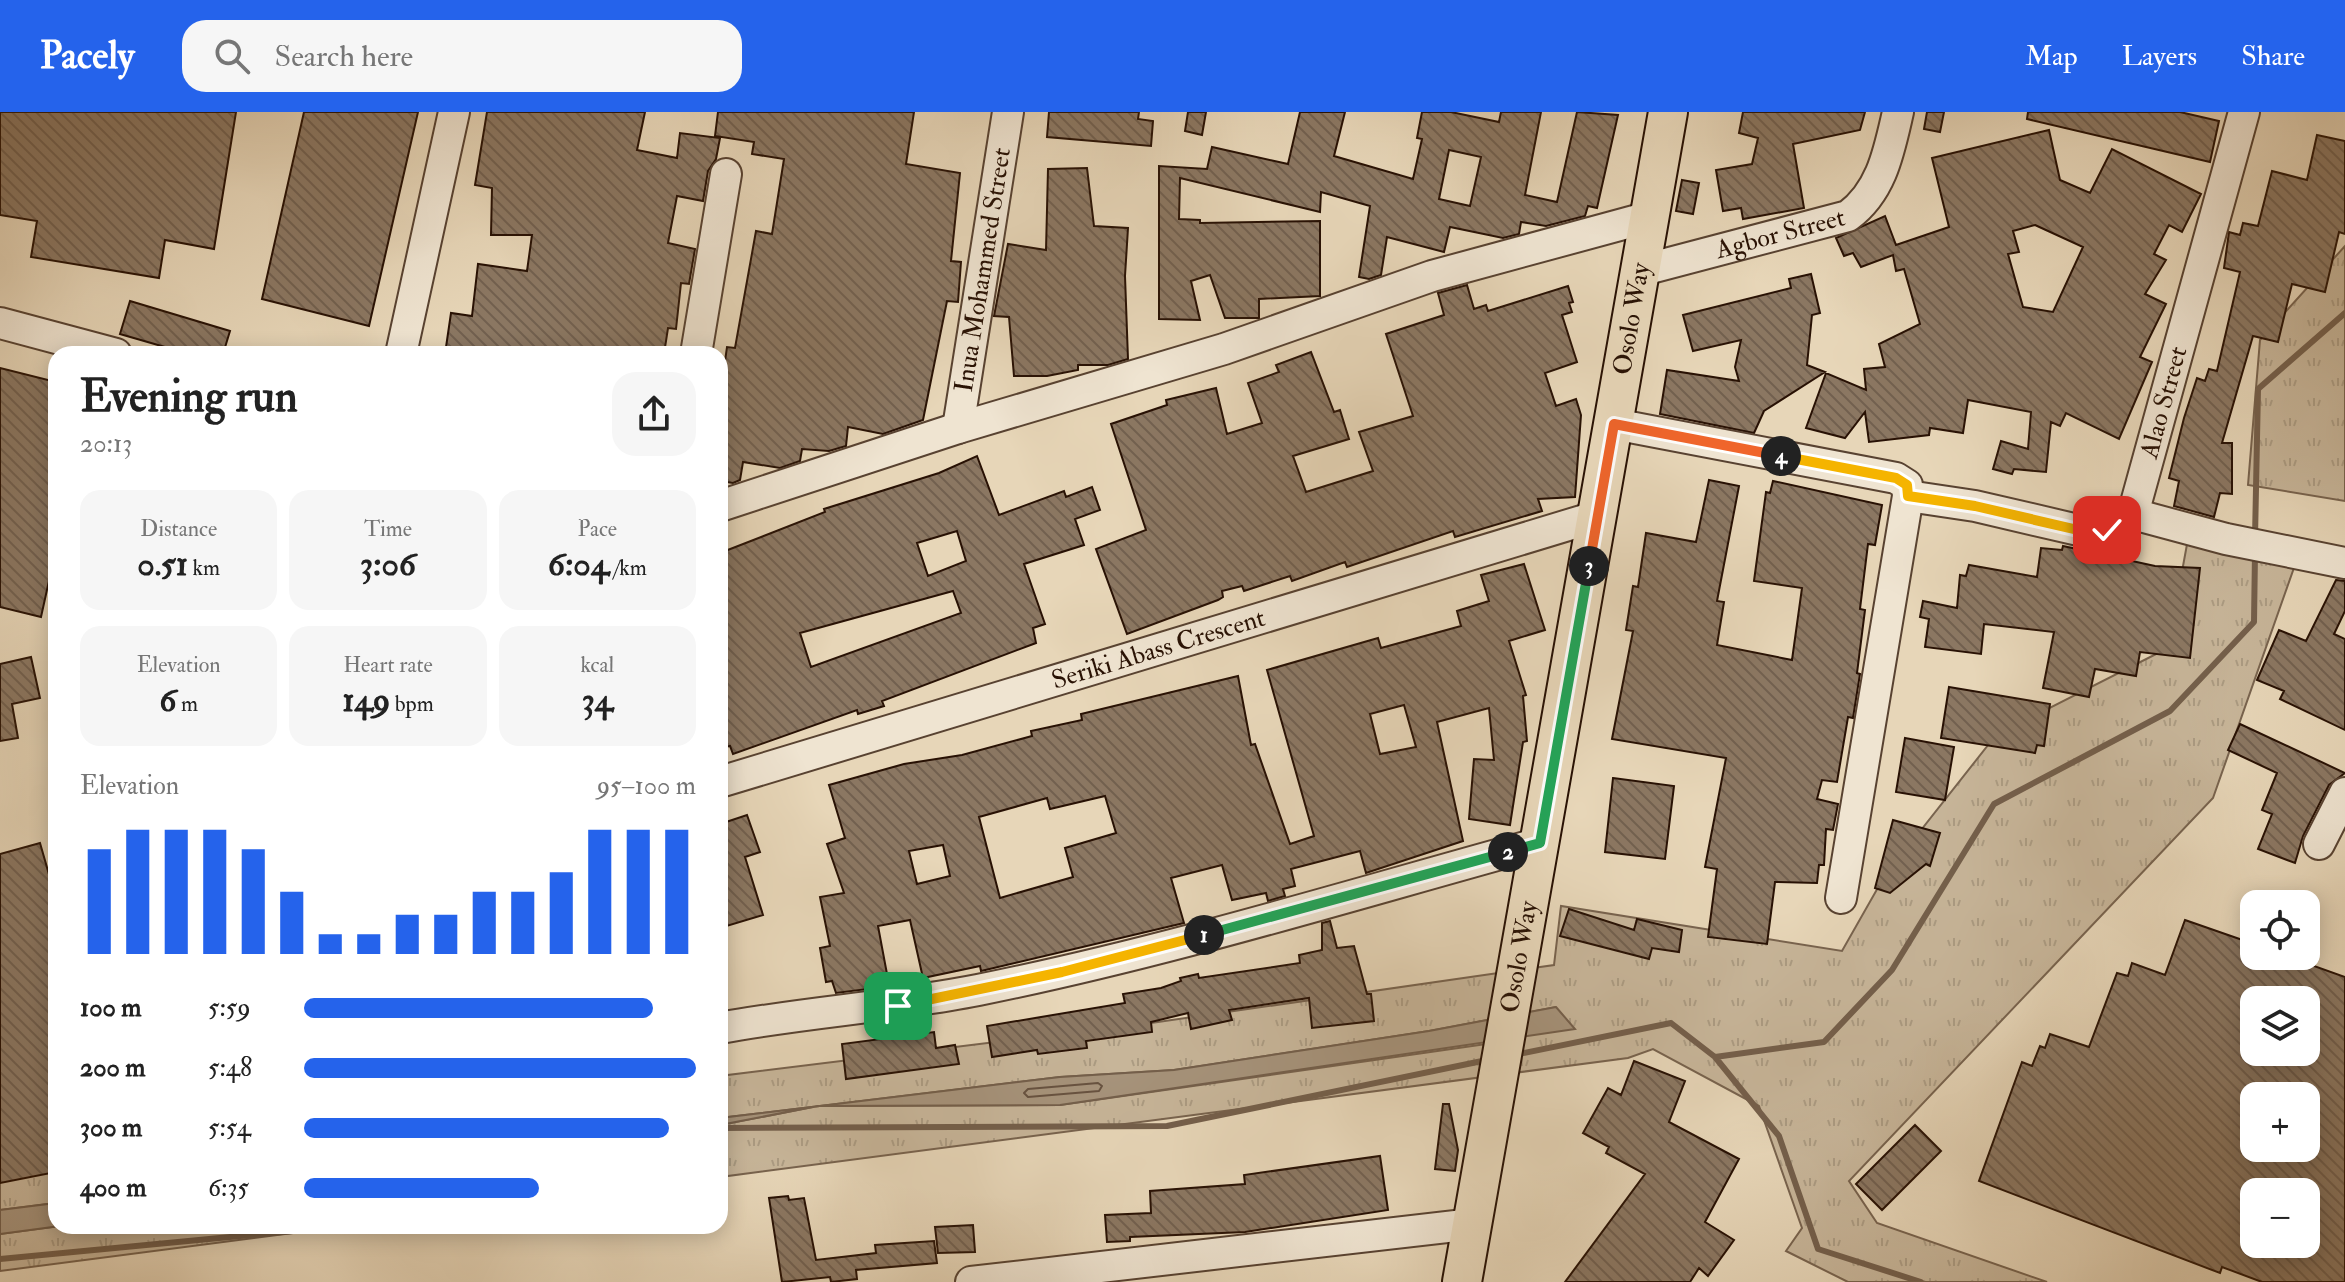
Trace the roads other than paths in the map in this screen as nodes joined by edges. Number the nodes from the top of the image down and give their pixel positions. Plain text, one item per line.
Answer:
1 (454, 112) edge
2 (1008, 112) edge
3 (1668, 112) edge
4 (1898, 112) edge
5 (2244, 112) edge
6 (726, 174) dead end
7 (1649, 217) junction
8 (1643, 270) junction
9 (0, 323) edge
10 (86, 346) edge
11 (403, 346) edge
12 (697, 346) edge
13 (1614, 424) junction
14 (958, 428) junction
15 (1908, 496) junction
16 (728, 503) edge
17 (2133, 514) junction
18 (1598, 516) junction
19 (2345, 563) edge
20 (728, 780) edge
21 (2345, 793) edge
22 (1540, 843) junction
23 (2319, 844) dead end
24 (1841, 898) dead end
25 (728, 1027) edge
26 (1473, 1224) junction
27 (971, 1282) edge
28 (1462, 1282) edge

1 - 11 street
2 - 14 street, Inua Mohammed Street
3 - 7 main road, Osolo Way
4 - 8 street, Agbor Street
5 - 17 street, Alao Street
6 - 12 street
7 - 8 main road, Osolo Way
7 - 14 street
8 - 13 main road, Osolo Way
9 - 10 street
13 - 15 street
13 - 18 main road, Osolo Way
14 - 16 street
15 - 17 street
15 - 24 street
17 - 19 street
18 - 20 street, Seriki Abass Crescent
18 - 22 main road, Osolo Way
21 - 23 street
22 - 25 street
22 - 26 main road, Osolo Way
26 - 27 street
26 - 28 main road, Osolo Way

